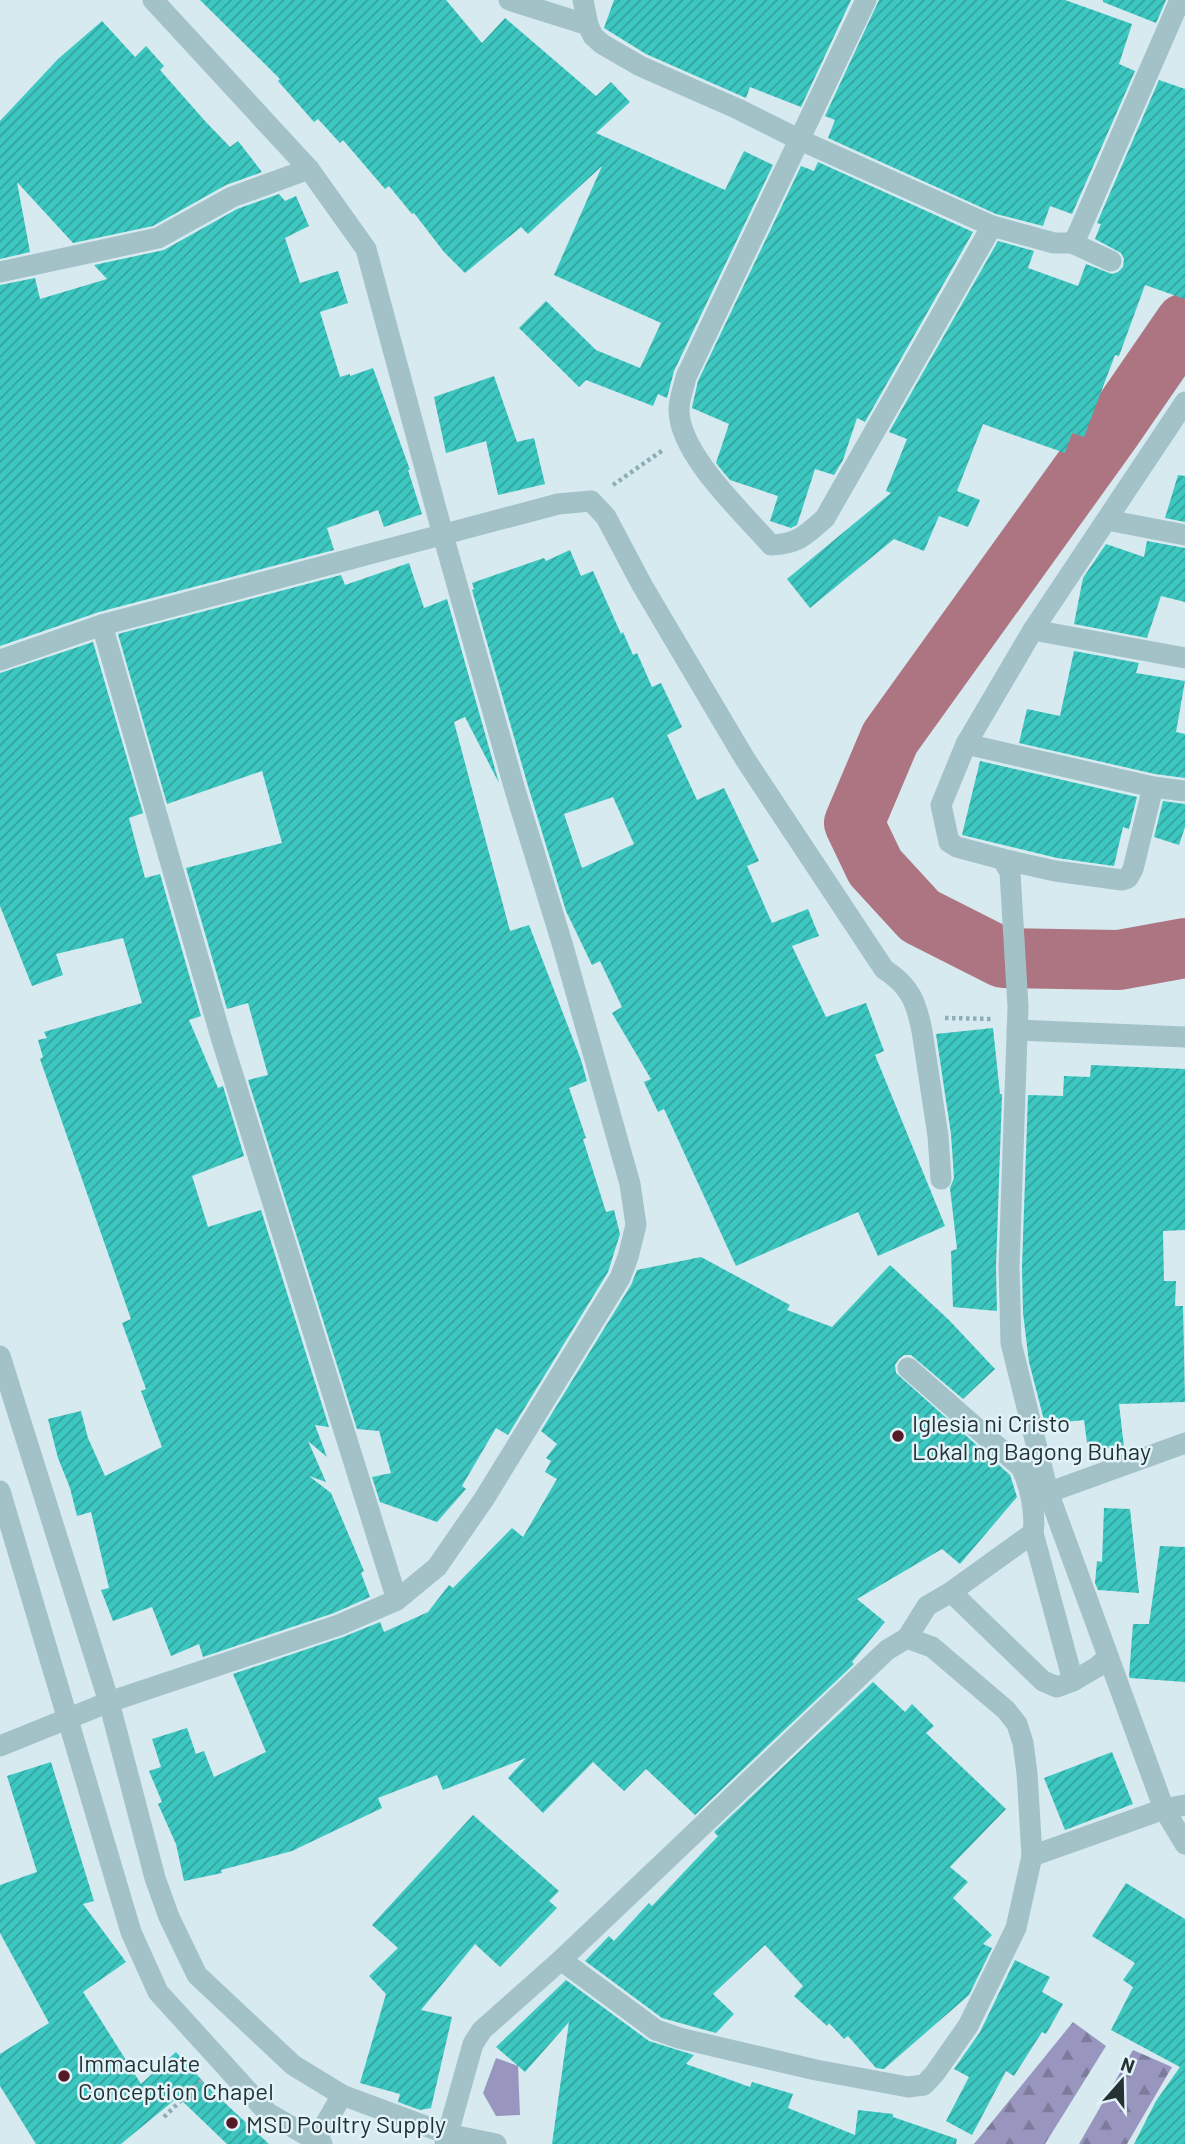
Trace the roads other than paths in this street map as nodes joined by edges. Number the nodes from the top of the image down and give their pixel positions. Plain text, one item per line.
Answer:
1 (153, 0) edge
2 (509, 0) edge
3 (583, 0) edge
4 (866, 0) edge
5 (1180, 0) edge
6 (588, 25) junction
7 (800, 140) junction
8 (309, 169) junction
9 (992, 226) junction
10 (1072, 243) junction
11 (1111, 261) dead end
12 (0, 272) edge
13 (1185, 402) edge
14 (1107, 520) junction
15 (443, 535) junction
16 (1185, 535) edge
17 (102, 625) junction
18 (1033, 630) junction
19 (1185, 658) edge
20 (0, 660) edge
21 (966, 744) junction
22 (1153, 787) junction
23 (1185, 791) edge
24 (1006, 866) junction
25 (1018, 1019) junction
26 (1185, 1037) edge
27 (940, 1180) dead end
28 (0, 1356) edge
29 (908, 1368) dead end
30 (1185, 1443) edge
31 (0, 1491) edge
32 (1039, 1496) junction
33 (1033, 1534) junction
34 (951, 1592) junction
35 (397, 1600) junction
36 (907, 1638) junction
37 (1108, 1657) junction
38 (1073, 1681) junction
39 (109, 1702) junction
40 (69, 1719) junction
41 (0, 1746) edge
42 (1175, 1807) edge
43 (1185, 1844) edge
44 (1032, 1856) junction
45 (561, 1960) junction
46 (341, 2095) junction
47 (446, 2139) edge
48 (317, 2143) edge
49 (496, 2144) edge

1 - 8 street
2 - 6 street
3 - 6 street
4 - 7 street
5 - 10 street
6 - 7 street
7 - 9 street
7 - 9 street
8 - 12 street
8 - 15 street
9 - 10 street
10 - 11 street
13 - 14 street
14 - 16 street
14 - 18 street
15 - 17 street
15 - 27 street
15 - 35 street
17 - 20 street
17 - 35 street
18 - 19 street
18 - 21 street
21 - 22 street
21 - 24 street
22 - 23 street
22 - 24 street
24 - 25 street
25 - 26 street
25 - 32 street
28 - 39 street
29 - 32 street
30 - 32 street
31 - 40 street
32 - 33 street
32 - 37 street
33 - 34 street
33 - 38 street
34 - 36 street
34 - 38 street
35 - 39 street
36 - 44 street
36 - 45 street
37 - 38 street
37 - 42 street
39 - 40 street
39 - 46 street
40 - 41 street
40 - 48 street
42 - 43 street
42 - 44 street
44 - 45 street
45 - 47 street
46 - 47 street
46 - 48 street
47 - 49 street

